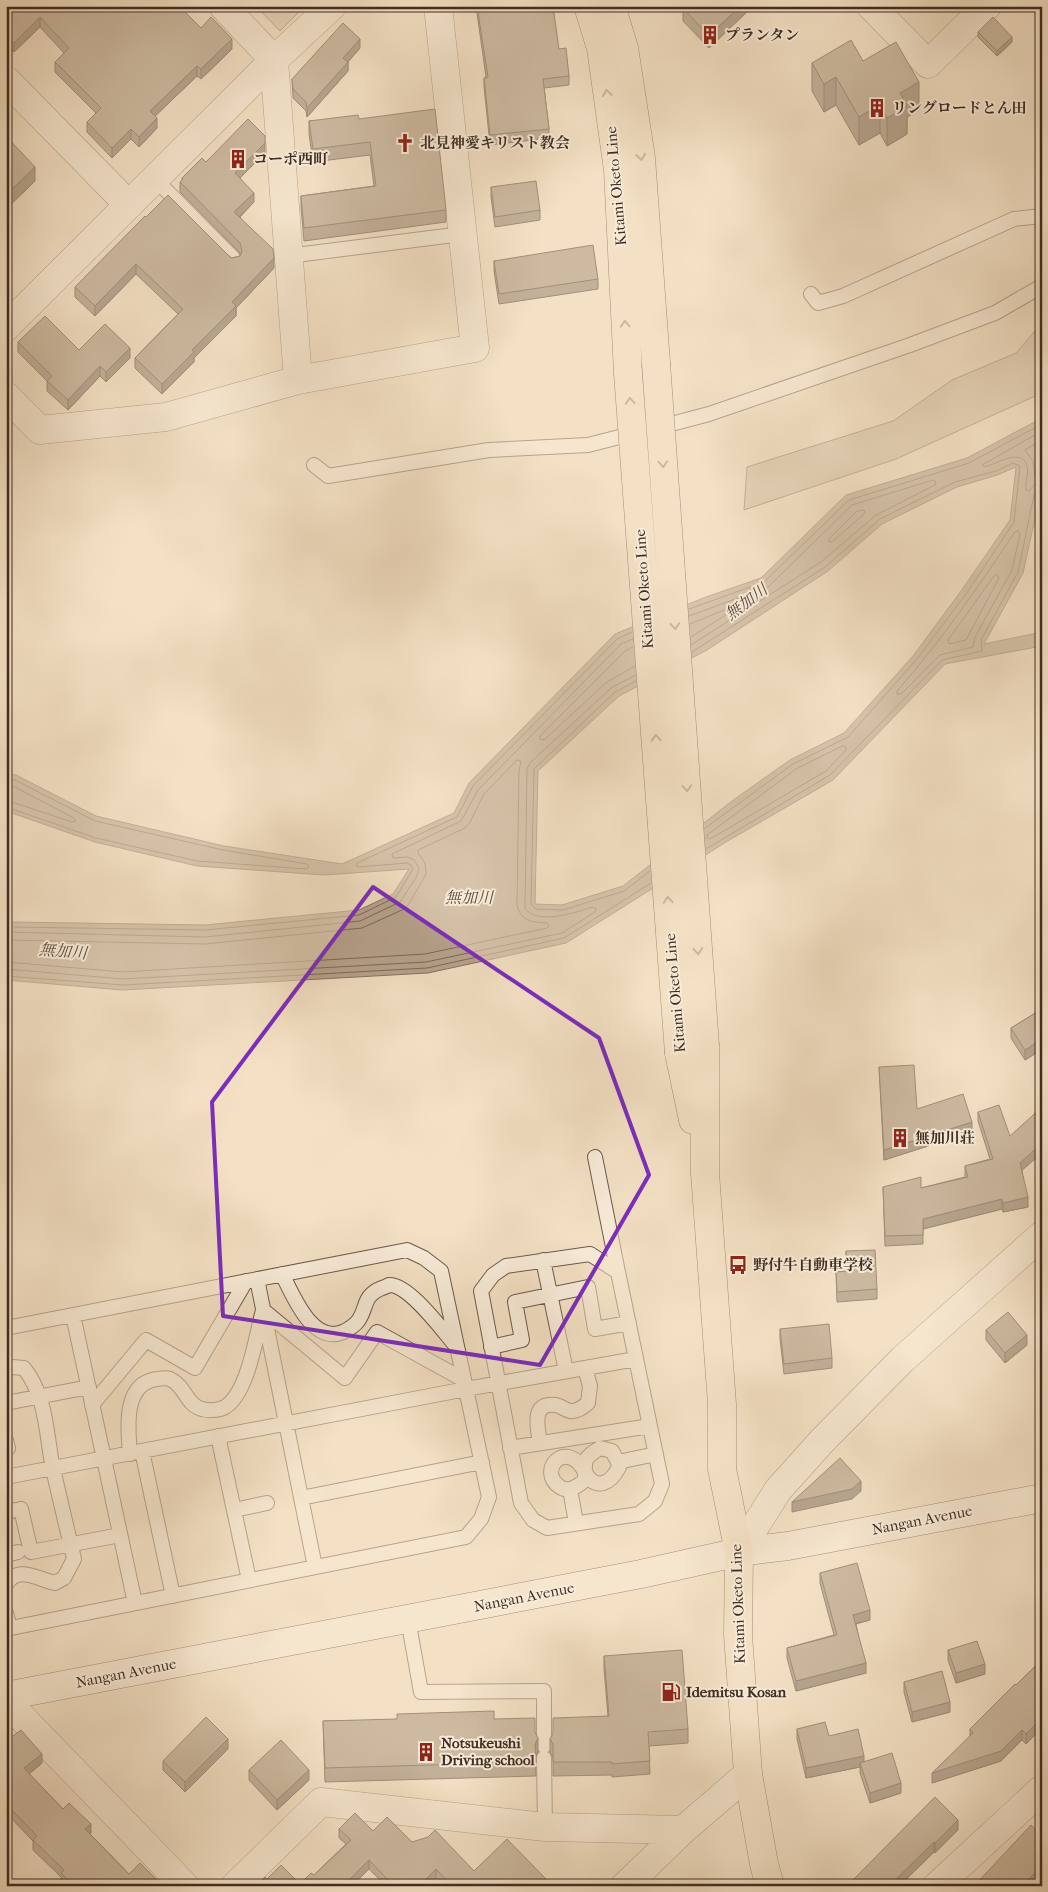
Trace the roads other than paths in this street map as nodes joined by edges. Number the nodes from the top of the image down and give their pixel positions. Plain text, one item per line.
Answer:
1 (223, 6) edge
2 (332, 6) edge
3 (438, 6) edge
4 (588, 6) edge
5 (611, 6) edge
6 (872, 6) edge
7 (987, 6) edge
8 (274, 60) junction
9 (6, 80) edge
10 (155, 179) junction
11 (129, 205) junction
12 (1042, 216) edge
13 (462, 234) junction
14 (288, 256) junction
15 (234, 259) edge
16 (1042, 286) edge
17 (811, 294) dead end
18 (6, 327) edge
19 (298, 380) junction
20 (6, 396) edge
21 (314, 465) dead end
22 (595, 1157) dead end
23 (705, 1173) junction
24 (1042, 1235) edge
25 (543, 1260) junction
26 (618, 1272) junction
27 (282, 1274) junction
28 (251, 1280) junction
29 (550, 1294) junction
30 (263, 1310) junction
31 (73, 1315) junction
32 (628, 1323) junction
33 (6, 1328) edge
34 (491, 1346) junction
35 (458, 1348) junction
36 (636, 1359) junction
37 (585, 1368) junction
38 (6, 1370) edge
39 (566, 1372) junction
40 (465, 1384) junction
41 (498, 1384) junction
42 (89, 1386) junction
43 (40, 1396) junction
44 (6, 1403) edge
45 (92, 1405) junction
46 (286, 1424) junction
47 (650, 1426) junction
48 (218, 1436) junction
49 (6, 1440) edge
50 (540, 1443) junction
51 (510, 1448) junction
52 (6, 1449) edge
53 (136, 1452) junction
54 (656, 1454) junction
55 (104, 1458) junction
56 (482, 1462) junction
57 (618, 1462) junction
58 (53, 1468) junction
59 (585, 1472) junction
60 (6, 1477) edge
61 (570, 1490) junction
62 (301, 1498) junction
63 (1042, 1498) edge
64 (267, 1503) dead end
65 (234, 1510) junction
66 (6, 1512) edge
67 (576, 1523) junction
68 (120, 1535) junction
69 (71, 1544) junction
70 (739, 1552) junction
71 (315, 1567) junction
72 (249, 1580) junction
73 (6, 1585) edge
74 (173, 1596) junction
75 (135, 1603) junction
76 (6, 1613) edge
77 (408, 1619) junction
78 (8, 1628) edge
79 (6, 1696) edge
80 (6, 1700) edge
81 (748, 1774) junction
82 (1042, 1789) edge
83 (545, 1827) junction
84 (683, 1830) junction
85 (186, 1886) edge
86 (235, 1886) edge
87 (625, 1886) edge
88 (770, 1886) edge
89 (937, 1886) edge

1 - 8 street
2 - 8 street
3 - 13 street
23 -> 4 main road, Kitami Oketo Line, bridge
5 -> 23 main road, Kitami Oketo Line, bridge
6 - 7 street
8 - 10 street
8 - 14 street
9 - 11 street
10 - 11 street
10 - 15 lane
11 - 18 street
12 - 17 lane
13 - 14 lane
13 - 19 street
14 - 19 street
16 - 21 lane
19 - 20 street
22 - 26 lane
23 - 70 main road, Kitami Oketo Line
24 - 70 street
25 - 26 lane
25 - 29 lane
25 - 34 lane
26 - 32 lane
27 - 28 lane
27 - 35 lane
27 - 35 lane
28 - 30 lane
28 - 31 lane
28 - 45 lane
29 - 32 lane
29 - 34 lane
29 - 39 lane
30 - 40 lane
30 - 46 lane
30 - 53 lane
31 - 33 lane
31 - 42 lane
32 - 36 lane
34 - 41 lane
35 - 40 lane
36 - 37 lane
36 - 47 lane
37 - 39 lane
37 - 50 lane
38 - 43 lane
39 - 41 lane
40 - 41 lane
40 - 46 lane
40 - 56 lane
41 - 51 lane
42 - 43 lane
42 - 45 lane
43 - 44 lane
43 - 58 lane
45 - 55 lane
46 - 48 lane
46 - 62 lane
47 - 50 lane
47 - 54 lane
48 - 53 lane
48 - 65 lane
49 - 52 lane
50 - 51 lane
51 - 67 lane
53 - 55 lane
53 - 74 lane
54 - 57 lane
54 - 67 lane
55 - 58 lane
55 - 68 lane
56 - 62 lane
56 - 71 lane
57 - 59 lane
57 - 59 lane
58 - 60 lane
58 - 69 lane
59 - 61 lane
59 - 61 lane
61 - 67 lane
62 - 71 lane
63 - 70 street, Nangan Avenue
64 - 65 lane
65 - 72 lane
66 - 69 lane
68 - 69 lane
68 - 75 lane
69 - 73 lane
70 - 77 street, Nangan Avenue
70 - 81 main road, Kitami Oketo Line
71 - 72 lane
72 - 74 lane
74 - 75 lane
75 - 78 lane
76 - 78 lane
77 - 79 street, Nangan Avenue
77 - 83 lane
80 - 85 street
81 - 84 street
81 - 88 main road, Kitami Oketo Line
82 - 89 street
83 - 84 street
83 - 86 street
84 - 87 street

